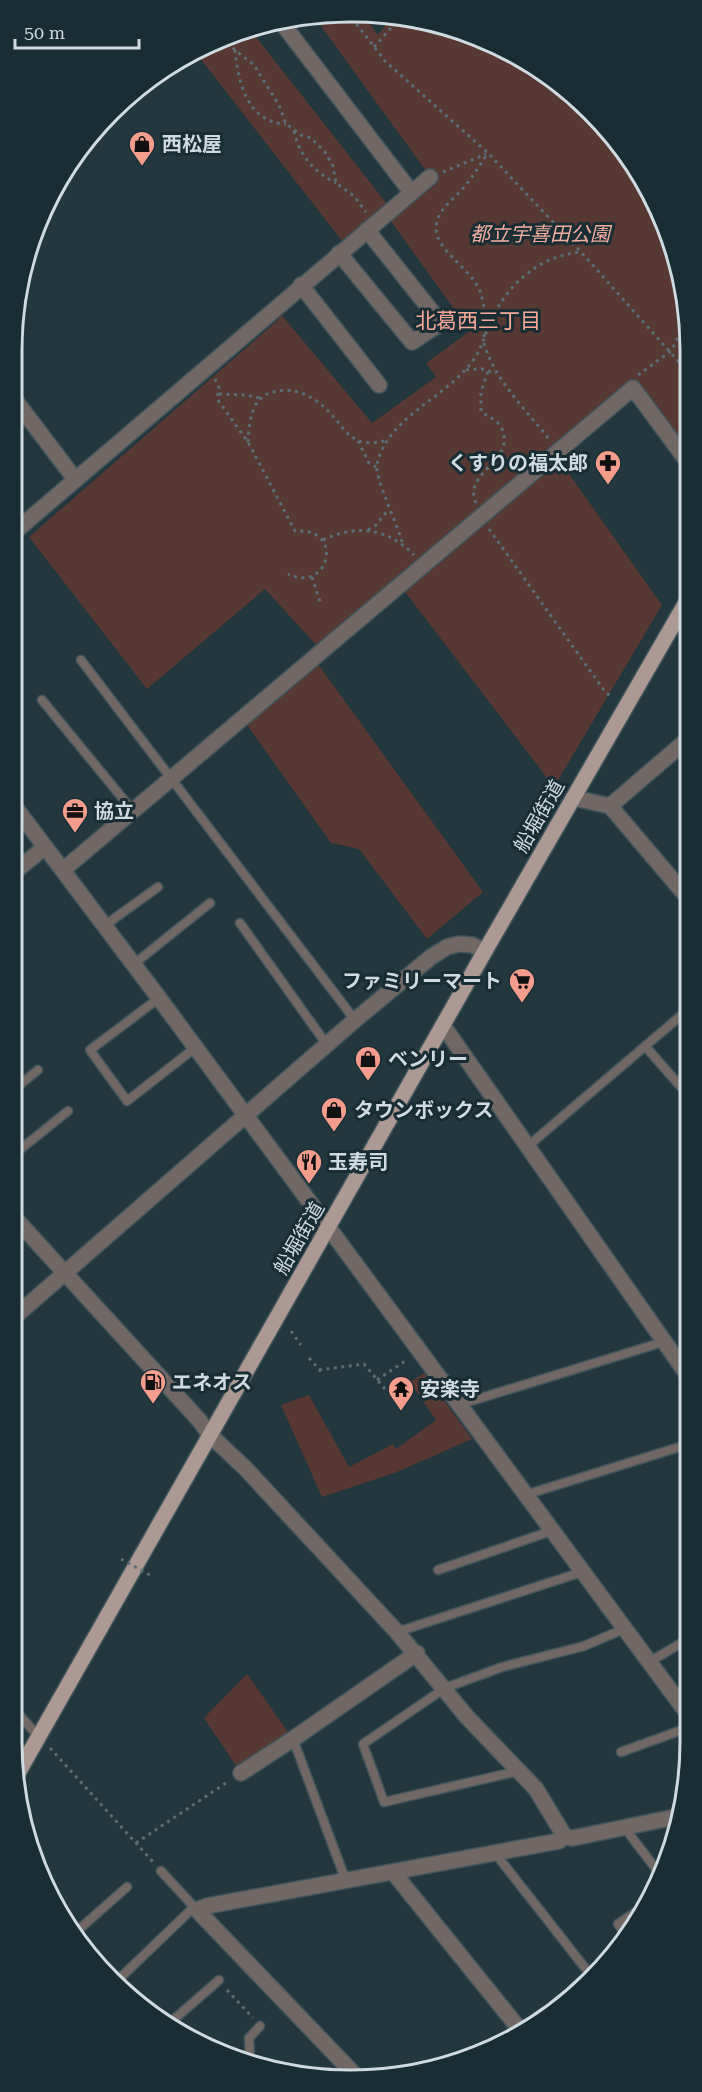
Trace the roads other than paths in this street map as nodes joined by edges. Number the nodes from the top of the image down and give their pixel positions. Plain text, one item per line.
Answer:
1 (287, 29) edge
2 (430, 177) road end
3 (411, 192) junction
4 (371, 226) junction
5 (339, 252) junction
6 (301, 285) junction
7 (378, 385) dead end
8 (22, 409) edge
9 (680, 452) edge
10 (75, 479) junction
11 (22, 525) edge
12 (680, 614) edge
13 (81, 660) dead end
14 (42, 699) dead end
15 (680, 746) edge
16 (171, 779) junction
17 (574, 798) junction
18 (610, 806) junction
19 (133, 811) junction
20 (22, 816) edge
21 (45, 847) junction
22 (22, 866) edge
23 (63, 870) junction
24 (158, 887) dead end
25 (680, 889) edge
26 (210, 903) dead end
27 (240, 923) dead end
28 (104, 926) junction
29 (485, 951) junction
30 (134, 964) junction
31 (159, 998) junction
32 (680, 1016) edge
33 (355, 1020) junction
34 (444, 1027) junction
35 (327, 1045) junction
36 (645, 1046) junction
37 (195, 1048) junction
38 (38, 1070) dead end
39 (22, 1083) edge
40 (680, 1086) edge
41 (68, 1111) dead end
42 (245, 1117) junction
43 (528, 1146) junction
44 (22, 1148) edge
45 (22, 1226) edge
46 (329, 1229) junction
47 (64, 1273) junction
48 (22, 1310) edge
49 (663, 1342) junction
50 (680, 1365) edge
51 (458, 1405) junction
52 (210, 1436) junction
53 (680, 1447) edge
54 (525, 1495) junction
55 (551, 1531) junction
56 (438, 1570) dead end
57 (582, 1572) junction
58 (624, 1629) junction
59 (397, 1632) junction
60 (680, 1644) edge
61 (417, 1653) junction
62 (649, 1662) junction
63 (445, 1688) junction
64 (680, 1704) edge
65 (22, 1718) edge
66 (680, 1731) edge
67 (39, 1737) junction
68 (293, 1739) junction
69 (621, 1752) dead end
70 (23, 1764) edge
71 (521, 1772) junction
72 (241, 1773) road end
73 (670, 1818) edge
74 (624, 1827) junction
75 (565, 1838) junction
76 (495, 1852) junction
77 (654, 1867) edge
78 (161, 1871) road end
79 (393, 1872) junction
80 (345, 1881) junction
81 (127, 1887) dead end
82 (196, 1909) junction
83 (628, 1917) edge
84 (81, 1928) edge
85 (621, 1928) edge
86 (586, 1970) edge
87 (122, 1976) edge
88 (219, 1980) road end
89 (175, 2018) edge
90 (516, 2025) edge
91 (260, 2026) road end
92 (250, 2053) edge
93 (350, 2070) edge

1 - 3 street
2 - 3 street
3 - 4 street
4 - 5 street
4 - 5 street
5 - 6 street
6 - 7 street
6 - 10 street
8 - 10 street
9 - 16 street
10 - 11 street
12 - 17 main road, 船堀街道
13 - 16 lane
14 - 19 lane
15 - 18 street
16 - 19 street
16 - 33 lane
17 - 18 street
17 - 29 main road, 船堀街道
18 - 25 street
19 - 23 street
20 - 21 street
21 - 22 street
21 - 23 street
23 - 28 street
24 - 28 lane
26 - 30 lane
27 - 35 lane
28 - 30 street
29 - 33 street
29 - 34 main road, 船堀街道
30 - 31 street
31 - 37 street
31 - 37 lane
32 - 36 lane
33 - 35 street
34 - 43 street
34 - 46 main road, 船堀街道
35 - 42 street
36 - 40 lane
36 - 43 lane
37 - 42 street
38 - 39 lane
41 - 44 lane
42 - 46 street
42 - 47 street
43 - 49 street
45 - 47 street
46 - 51 street
46 - 52 main road, 船堀街道
47 - 48 street
47 - 52 street
49 - 50 street
49 - 51 lane
51 - 54 street
52 - 59 street
52 - 67 main road, 船堀街道
53 - 54 lane
54 - 55 street
55 - 56 lane
55 - 57 street
57 - 58 street
57 - 59 lane
58 - 62 street
58 - 63 lane
59 - 61 street
60 - 62 lane
61 - 63 street
61 - 68 street
62 - 64 street
63 - 71 street
63 - 71 lane
65 - 67 lane
66 - 69 lane
67 - 70 main road, 船堀街道
68 - 72 street
68 - 80 lane
71 - 75 street
73 - 74 street
74 - 75 street
74 - 77 lane
75 - 76 street
76 - 79 street
76 - 86 lane
78 - 82 lane
79 - 80 street
79 - 90 street
80 - 82 street
81 - 84 lane
82 - 87 lane
82 - 93 street
83 - 85 lane
88 - 89 lane
91 - 92 lane

